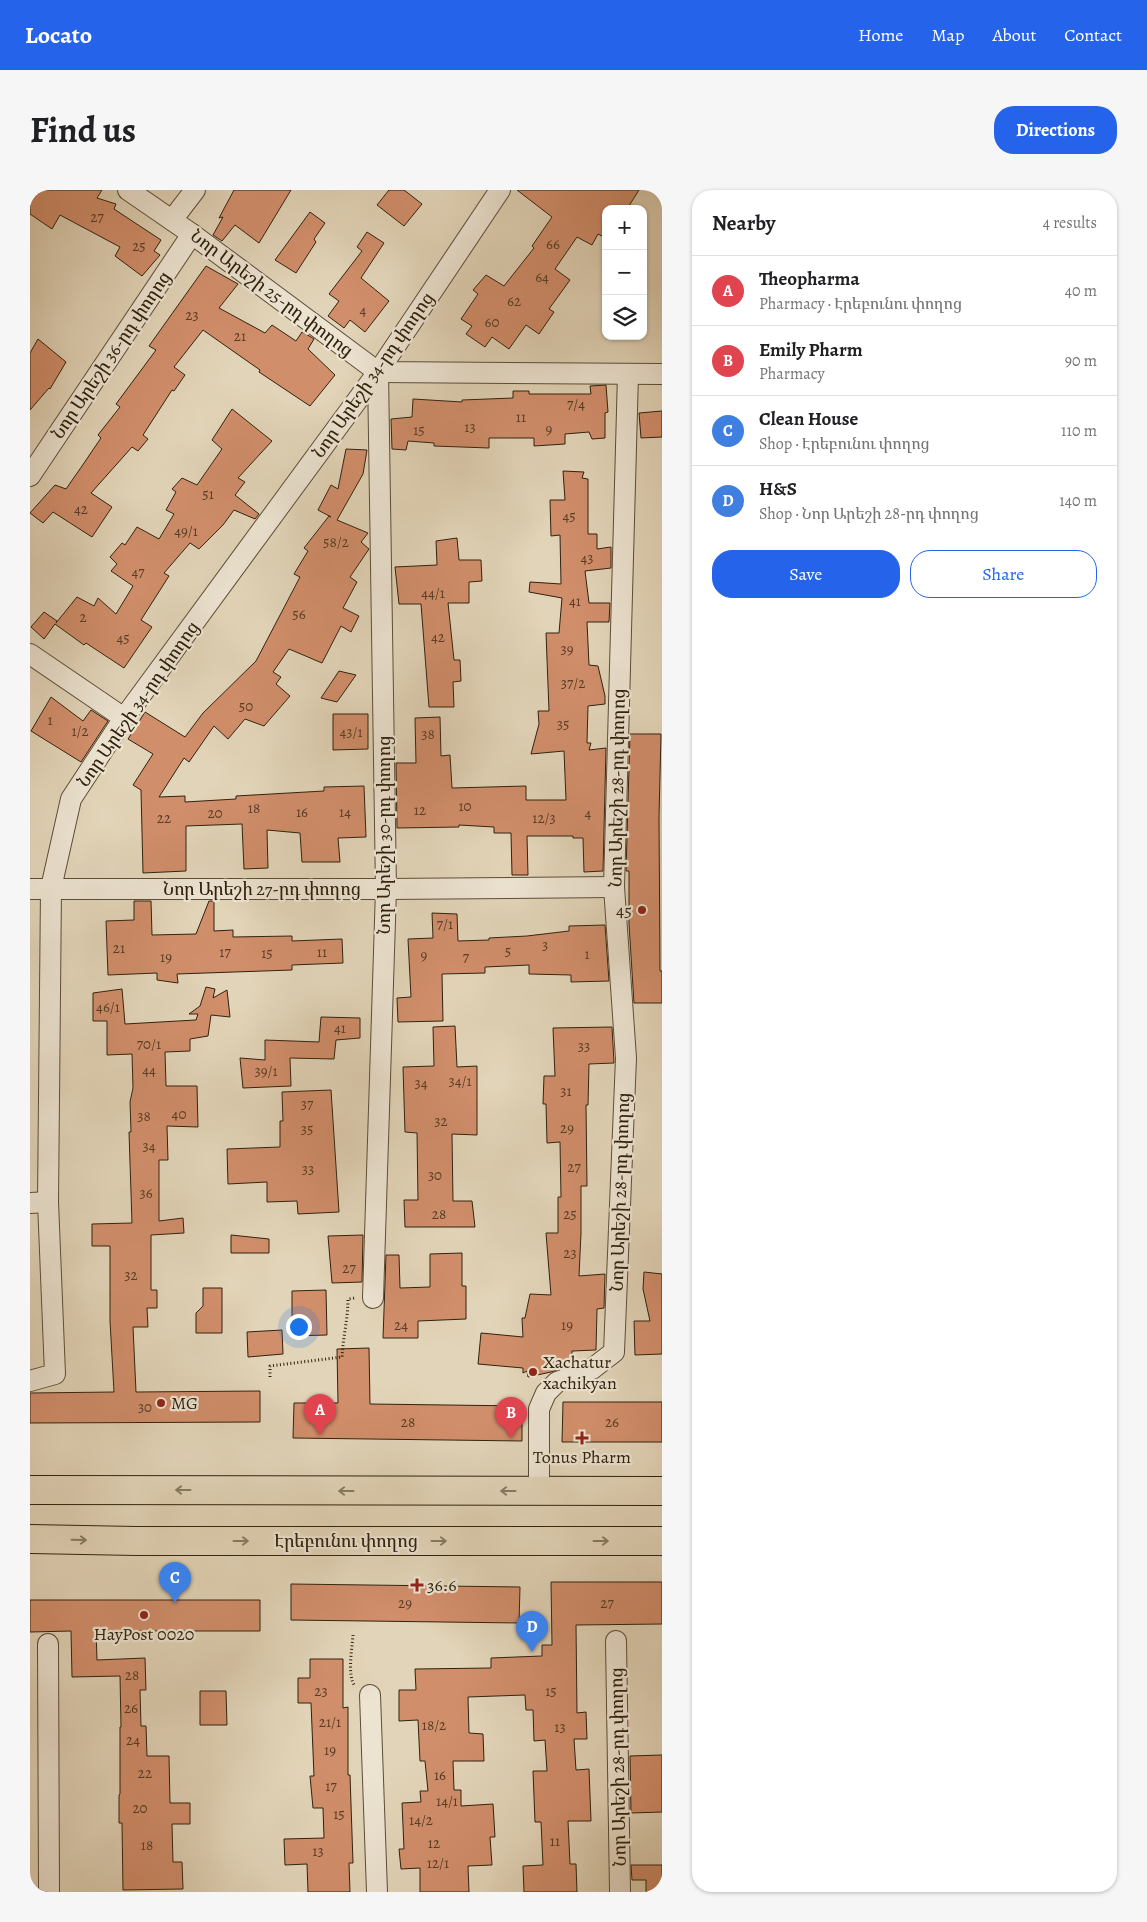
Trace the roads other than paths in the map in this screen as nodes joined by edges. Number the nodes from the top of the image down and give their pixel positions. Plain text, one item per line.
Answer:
1 (128, 190) edge
2 (195, 190) edge
3 (500, 190) edge
4 (172, 220) junction
5 (192, 234) junction
6 (378, 372) junction
7 (628, 374) junction
8 (662, 374) edge
9 (30, 476) edge
10 (30, 654) edge
11 (124, 718) junction
12 (614, 887) junction
13 (51, 888) junction
14 (30, 889) edge
15 (386, 889) junction
16 (39, 1202) edge
17 (373, 1298) road end
18 (30, 1381) edge
19 (30, 1490) edge
20 (539, 1491) junction
21 (662, 1491) edge
22 (30, 1539) edge
23 (662, 1541) edge
24 (616, 1641) dead end
25 (48, 1644) dead end
26 (370, 1695) road end
27 (49, 1892) edge
28 (377, 1892) edge
29 (620, 1892) edge

1 - 4 street, Նոր Արեշի 25-րդ փողոց
2 - 4 street
3 - 6 street, Նոր Արեշի 34-րդ փողոց
4 - 5 street, Նոր Արեշի 25-րդ փողոց
5 - 6 street, Նոր Արեշի 25-րդ փողոց
5 - 9 street, Նոր Արեշի 36-րդ փողոց
6 - 7 street
6 - 11 street, Նոր Արեշի 34-րդ փողոց
6 - 15 street, Նոր Արեշի 30-րդ փողոց
7 - 8 street
7 - 12 street, Նոր Արեշի 28-րդ փողոց
10 - 11 street
11 - 13 street, Նոր Արեշի 34-րդ փողոց
12 - 15 street, Նոր Արեշի 27-րդ փողոց
12 - 20 street, Նոր Արեշի 28-րդ փողոց
13 - 14 street, Նոր Արեշի 27-րդ փողոց
13 - 15 street, Նոր Արեշի 27-րդ փողոց
13 - 16 street, Նոր Արեշի 34-րդ փողոց
15 - 17 street, Նոր Արեշի 30-րդ փողոց
16 - 18 street, Նոր Արեշի 34-րդ փողոց
20 -> 19 main road
20 - 21 main road
22 -> 23 main road, Էրեբունու փողոց
24 - 29 street, Նոր Արեշի 28-րդ փողոց
25 - 27 street
26 - 28 street

